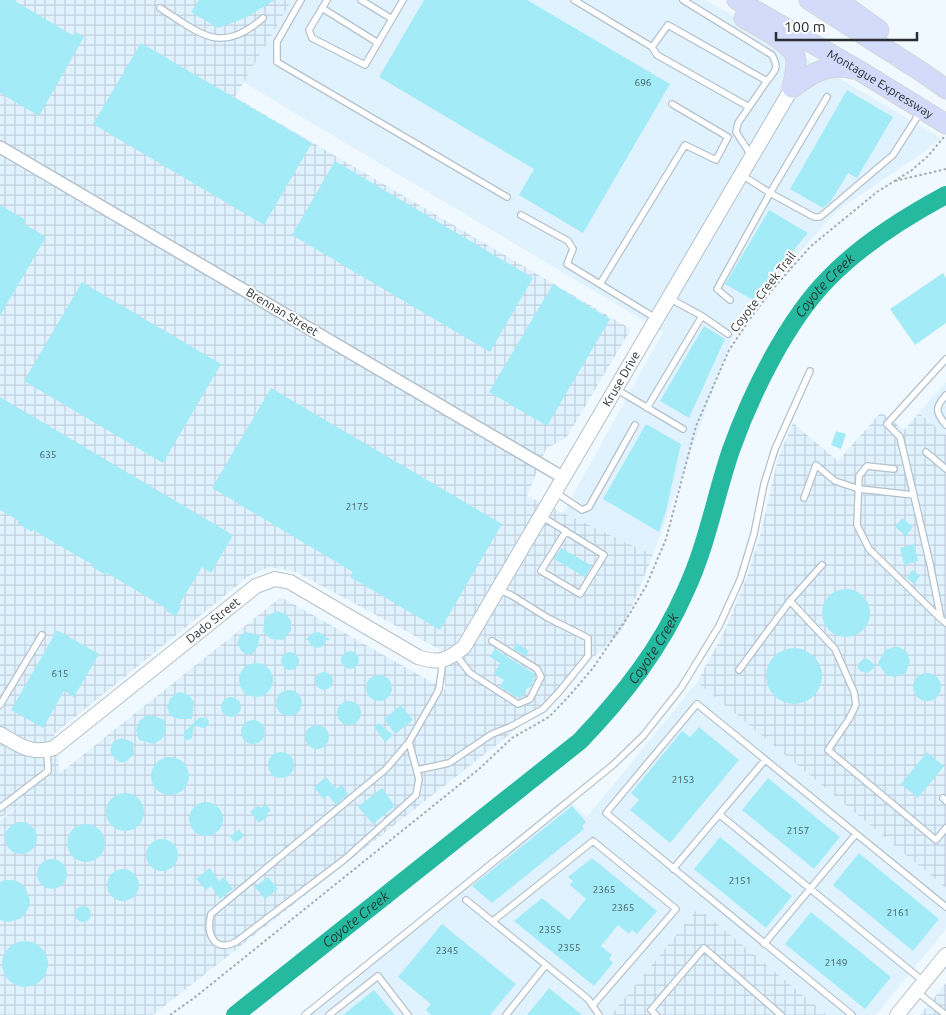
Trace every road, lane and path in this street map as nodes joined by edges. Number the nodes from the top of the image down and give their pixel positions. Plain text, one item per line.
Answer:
1 (301, 0) edge
2 (327, 0) edge
3 (361, 0) edge
4 (403, 0) edge
5 (574, 0) edge
6 (683, 0) edge
7 (724, 0) edge
8 (737, 0) edge
9 (809, 0) edge
10 (837, 0) edge
11 (160, 8) dead end
12 (322, 8) junction
13 (263, 18) dead end
14 (392, 19) junction
15 (378, 43) junction
16 (652, 47) junction
17 (860, 71) junction
18 (922, 72) junction
19 (768, 81) junction
20 (792, 88) junction
21 (946, 89) edge
22 (826, 97) dead end
23 (672, 104) dead end
24 (749, 107) junction
25 (922, 110) junction
26 (946, 124) edge
27 (946, 134) edge
28 (0, 147) edge
29 (752, 157) junction
30 (946, 169) edge
31 (742, 175) junction
32 (893, 181) junction
33 (770, 193) junction
34 (507, 197) dead end
35 (521, 215) dead end
36 (600, 284) junction
37 (669, 298) junction
38 (730, 300) dead end
39 (702, 316) junction
40 (657, 319) junction
41 (728, 334) dead end
42 (946, 359) edge
43 (810, 371) dead end
44 (616, 389) junction
45 (946, 395) edge
46 (647, 408) junction
47 (946, 425) edge
48 (635, 426) dead end
49 (683, 429) dead end
50 (926, 452) dead end
51 (894, 469) dead end
52 (946, 469) edge
53 (564, 478) junction
54 (859, 489) junction
55 (556, 492) junction
56 (914, 495) junction
57 (804, 498) dead end
58 (541, 516) junction
59 (566, 531) junction
60 (822, 565) dead end
61 (498, 589) junction
62 (790, 600) junction
63 (629, 615) dead end
64 (944, 621) edge
65 (42, 634) dead end
66 (492, 641) dead end
67 (449, 657) junction
68 (739, 670) dead end
69 (0, 704) edge
70 (0, 734) edge
71 (512, 738) dead end
72 (409, 742) junction
73 (47, 750) junction
74 (765, 760) junction
75 (417, 770) junction
76 (0, 808) edge
77 (720, 815) junction
78 (946, 828) edge
79 (856, 834) junction
80 (673, 869) junction
81 (811, 890) junction
82 (466, 900) dead end
83 (946, 907) edge
84 (493, 921) junction
85 (764, 944) junction
86 (946, 955) edge
87 (546, 965) junction
88 (920, 986) junction
89 (593, 1005) junction
90 (170, 1015) edge
91 (304, 1015) edge
92 (329, 1015) edge
93 (408, 1015) edge
94 (506, 1015) edge
95 (599, 1015) edge
96 (656, 1015) edge
97 (780, 1015) edge
98 (852, 1015) edge
99 (897, 1015) edge
100 (946, 1015) edge

1 - 34 lane
2 - 12 lane
3 - 14 lane
4 - 14 lane
5 - 16 lane
6 - 19 lane
7 - 20 highway
8 - 17 highway, Montague Expressway
9 - 18 highway
10 - 18 highway
11 - 13 lane
12 - 15 lane
12 - 15 lane
14 - 15 lane
16 - 19 lane
16 - 24 lane
17 - 20 highway
17 - 25 highway, Montague Expressway
18 - 21 highway
19 - 24 lane
20 - 29 street, Kruse Drive
22 - 33 lane
23 - 36 lane
24 - 29 lane
25 - 26 highway, Montague Expressway
25 - 33 lane
27 - 32 path, Coyote Creek Trail
28 - 53 street, Brennan Street
29 - 31 street, Kruse Drive
30 - 32 path, Coyote Creek Trail
31 - 33 lane
31 - 37 street, Kruse Drive
32 - 63 path, Coyote Creek Trail
33 - 38 lane
35 - 36 lane
36 - 40 lane
37 - 39 lane
37 - 40 street, Kruse Drive
39 - 41 lane
39 - 46 lane
40 - 44 street, Kruse Drive
42 - 56 lane
43 - 91 lane
44 - 46 lane
44 - 53 street, Kruse Drive
45 - 47 lane
46 - 49 lane
48 - 55 lane
50 - 52 lane
51 - 54 lane
53 - 55 street, Kruse Drive
54 - 56 lane
54 - 57 lane
54 - 64 lane
55 - 58 street, Kruse Drive
56 - 64 lane
58 - 59 lane
58 - 61 street, Kruse Drive
59 - 59 lane
60 - 62 lane
61 - 67 street, Kruse Drive
61 - 75 lane
62 - 68 lane
62 - 78 lane
65 - 69 lane
66 - 67 lane
67 - 72 lane
67 - 73 street, Dado Street
70 - 73 street
71 - 90 path
72 - 75 lane
72 - 75 lane
73 - 76 lane
74 - 77 lane
74 - 79 lane
74 - 80 lane
77 - 80 lane
77 - 81 lane
79 - 81 lane
79 - 83 lane
80 - 85 lane
81 - 85 lane
81 - 88 lane
82 - 84 lane
84 - 87 lane
84 - 89 lane
85 - 98 lane
86 - 88 street
87 - 89 lane
87 - 94 lane
88 - 99 street
88 - 100 lane
89 - 95 lane
92 - 93 lane
96 - 97 lane

